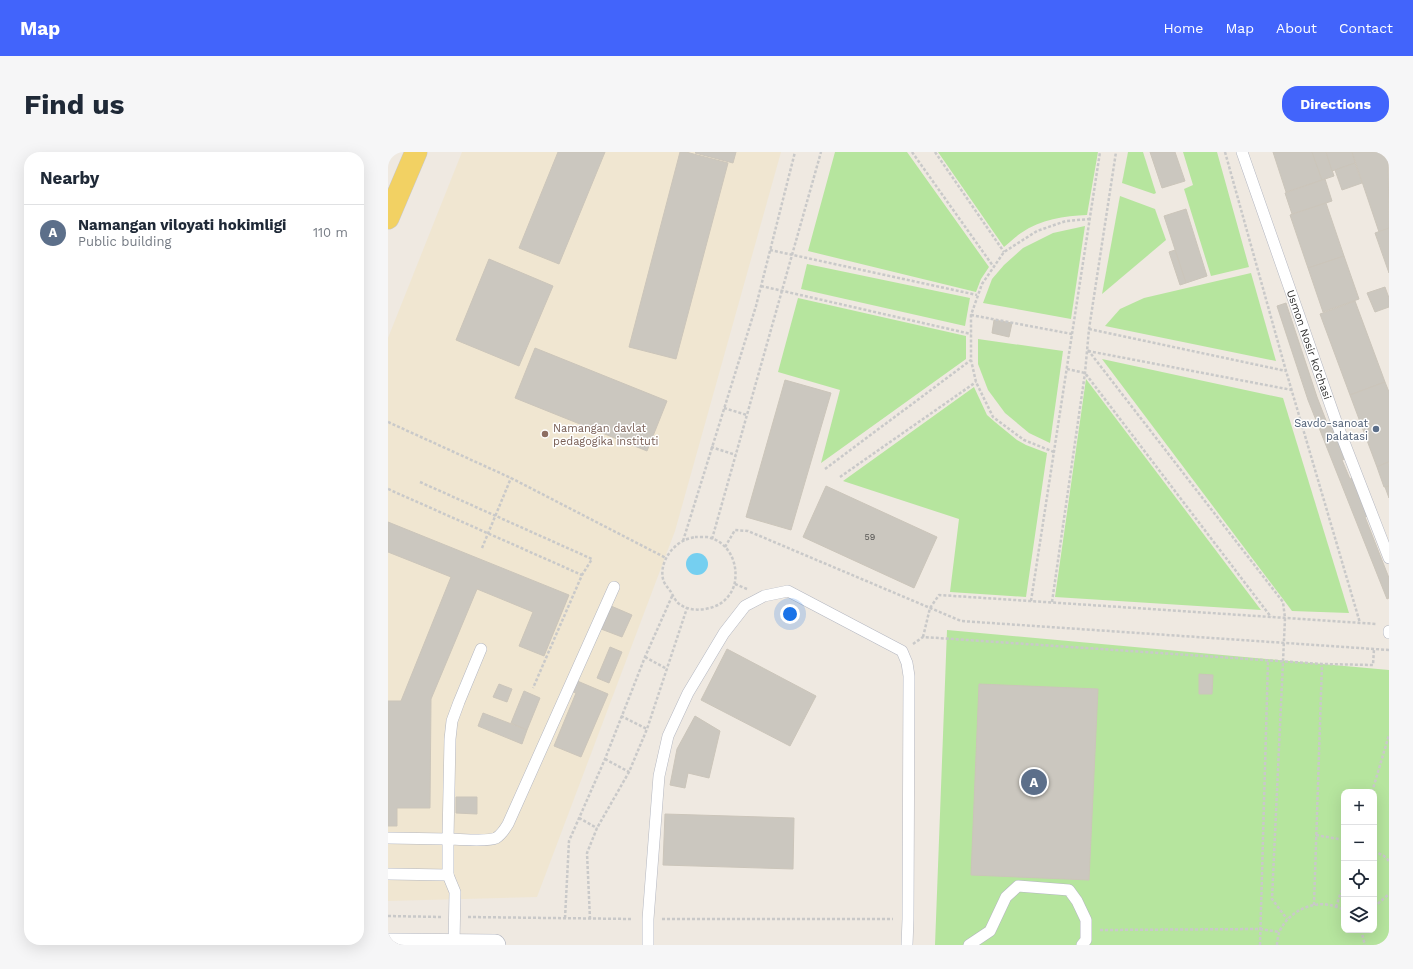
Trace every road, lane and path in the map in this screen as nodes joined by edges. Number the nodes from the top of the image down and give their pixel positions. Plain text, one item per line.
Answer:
1 (416, 152) edge
2 (795, 152) edge
3 (821, 152) edge
4 (912, 152) edge
5 (935, 152) edge
6 (1100, 152) edge
7 (1116, 152) edge
8 (1225, 152) edge
9 (1242, 152) edge
10 (388, 218) edge
11 (1090, 219) junction
12 (770, 250) junction
13 (1004, 252) junction
14 (792, 255) junction
15 (993, 266) junction
16 (761, 286) junction
17 (782, 291) junction
18 (977, 295) junction
19 (971, 315) junction
20 (1090, 329) junction
21 (971, 334) junction
22 (1072, 334) junction
23 (1088, 350) junction
24 (971, 360) junction
25 (1067, 369) junction
26 (1286, 371) junction
27 (1085, 373) junction
28 (976, 382) junction
29 (1292, 390) junction
30 (724, 408) junction
31 (747, 415) junction
32 (388, 422) edge
33 (712, 448) junction
34 (1054, 452) junction
35 (736, 455) junction
36 (825, 468) dead end
37 (840, 477) dead end
38 (511, 478) junction
39 (420, 482) dead end
40 (388, 489) edge
41 (495, 515) junction
42 (488, 533) junction
43 (712, 539) junction
44 (683, 541) junction
45 (725, 547) junction
46 (482, 548) dead end
47 (666, 558) junction
48 (1389, 558) edge
49 (582, 575) junction
50 (614, 587) dead end
51 (672, 594) junction
52 (1031, 601) junction
53 (1052, 602) junction
54 (687, 608) junction
55 (930, 608) junction
56 (1272, 617) junction
57 (1285, 618) junction
58 (1360, 623) junction
59 (1387, 629) edge
60 (923, 637) junction
61 (1284, 643) junction
62 (481, 649) dead end
63 (1374, 649) junction
64 (1389, 650) edge
65 (902, 651) junction
66 (645, 657) junction
67 (1268, 661) junction
68 (1283, 662) junction
69 (1322, 664) junction
70 (667, 669) junction
71 (534, 688) dead end
72 (622, 716) junction
73 (646, 728) junction
74 (1389, 735) edge
75 (605, 759) junction
76 (629, 772) junction
77 (1373, 789) edge
78 (579, 818) junction
79 (598, 828) junction
80 (1316, 835) junction
81 (388, 838) edge
82 (448, 839) junction
83 (1341, 839) edge
84 (1377, 852) edge
85 (1389, 861) edge
86 (388, 874) edge
87 (448, 875) junction
88 (1341, 891) edge
89 (1389, 894) edge
90 (1377, 904) edge
91 (1314, 905) junction
92 (1336, 907) junction
93 (1341, 909) edge
94 (565, 918) dead end
95 (590, 919) dead end
96 (1287, 919) junction
97 (1260, 929) junction
98 (1097, 930) dead end
99 (1279, 932) junction
100 (1363, 933) edge
101 (388, 944) edge
102 (464, 945) edge
103 (495, 945) edge
104 (648, 945) edge
105 (906, 945) edge
106 (969, 945) edge
107 (1082, 945) edge
108 (1260, 945) edge
109 (1277, 945) edge
110 (1365, 945) edge

1 - 10 main road
2 - 12 path
3 - 14 path
4 - 15 path
5 - 13 path
6 - 11 path
7 - 20 path
8 - 26 path
9 - 48 lane, Usmon Nosir ko'chasi
11 - 13 path
11 - 22 path
12 - 14 path
12 - 16 path
13 - 15 path
14 - 17 path
14 - 18 path
15 - 18 path
16 - 17 path
16 - 30 path
17 - 21 path
17 - 31 path
18 - 19 path
19 - 21 path
19 - 22 path
20 - 23 path
20 - 26 path
21 - 24 path
22 - 25 path
23 - 27 path
23 - 29 path
23 - 57 path
24 - 28 path
24 - 36 path
25 - 27 path
25 - 34 path
26 - 29 path
27 - 53 path
27 - 56 path
28 - 34 path
28 - 37 path
29 - 58 path
30 - 31 path
30 - 33 path
31 - 35 path
32 - 38 path
33 - 35 path
33 - 44 path
34 - 52 path
35 - 43 path
38 - 41 path
38 - 47 path
39 - 41 path
40 - 42 path
41 - 42 path
41 - 49 path
42 - 46 path
42 - 49 path
43 - 44 path
43 - 45 path
44 - 47 path
45 - 54 path
45 - 55 path
47 - 51 path
49 - 71 path
50 - 82 lane
51 - 54 path
51 - 66 path
52 - 53 path
52 - 55 path
53 - 56 path
54 - 70 path
55 - 60 path
55 - 61 path
56 - 57 path
57 - 58 path
57 - 61 path
58 - 59 path
60 - 65 path
60 - 67 path
61 - 63 path
61 - 68 path
62 - 82 lane
63 - 64 path
63 - 69 path
65 - 104 lane
65 - 105 lane
66 - 70 path
66 - 72 path
67 - 68 path
67 - 97 path
68 - 69 path
68 - 96 path
69 - 80 path
70 - 73 path
72 - 73 path
72 - 75 path
73 - 76 path
74 - 77 path
75 - 76 path
75 - 78 path
76 - 79 path
78 - 79 path
78 - 94 path
79 - 95 path
80 - 83 path
80 - 91 path
81 - 82 lane
82 - 87 lane
84 - 85 path
86 - 87 lane
87 - 102 lane
88 - 92 path
89 - 90 path
91 - 92 path
91 - 96 path
92 - 93 path
96 - 99 path
97 - 98 path
97 - 99 path
97 - 108 path
99 - 109 path
100 - 110 path
101 - 102 street
102 - 103 street
106 - 107 lane

